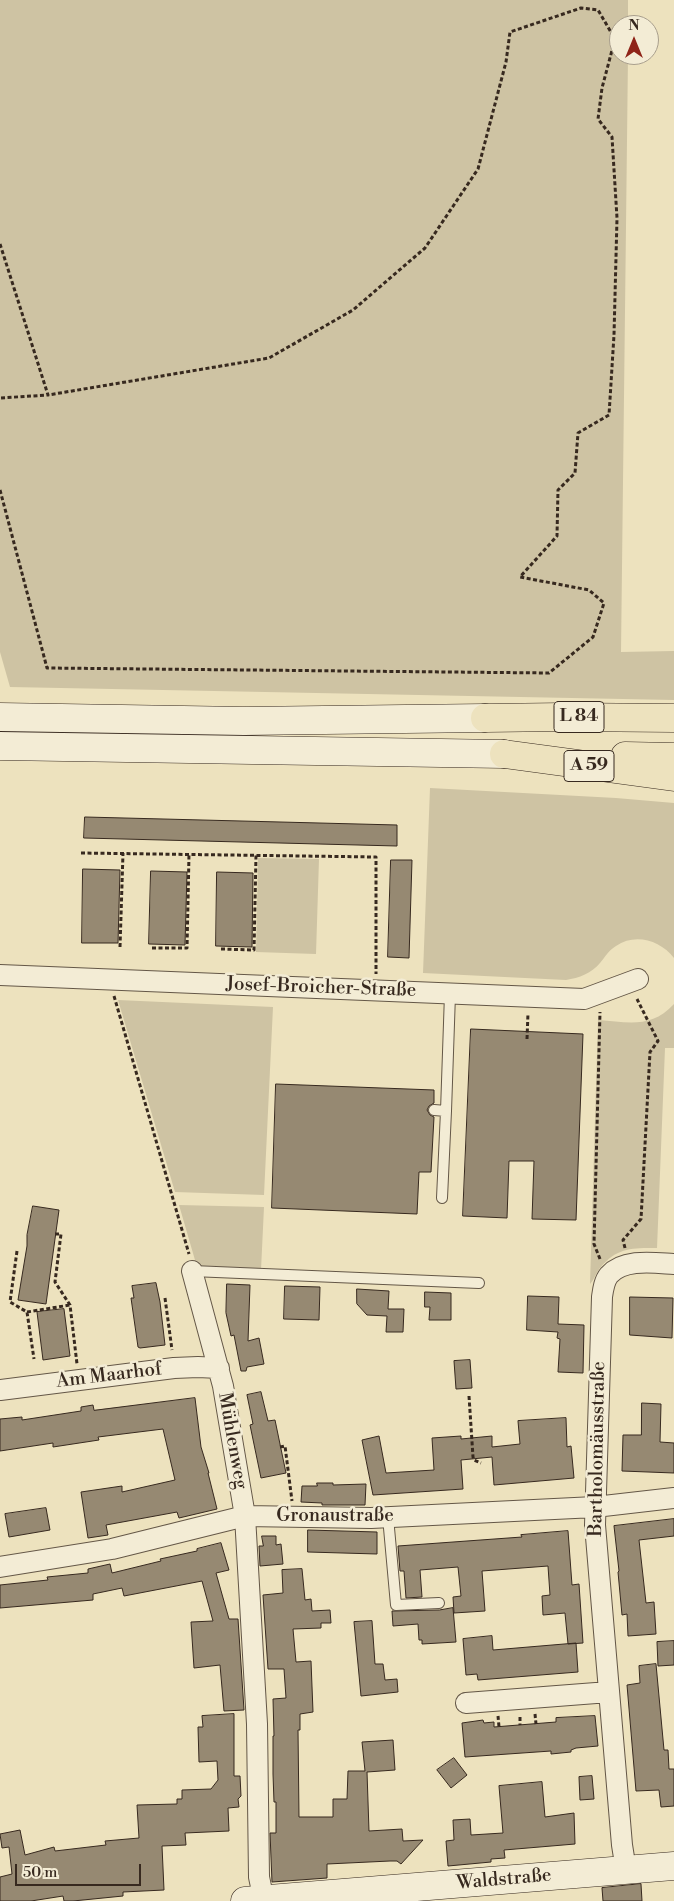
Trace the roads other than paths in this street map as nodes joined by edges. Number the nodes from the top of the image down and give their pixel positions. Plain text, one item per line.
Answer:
1 (0, 717) edge
2 (485, 718) joint
3 (674, 718) edge
4 (0, 746) edge
5 (504, 754) junction
6 (674, 757) edge
7 (674, 777) edge
8 (0, 975) edge
9 (634, 981) road end
10 (450, 994) junction
11 (434, 1110) dead end
12 (446, 1111) junction
13 (442, 1198) dead end
14 (674, 1264) edge
15 (192, 1271) joint
16 (478, 1283) dead end
17 (219, 1368) junction
18 (0, 1390) edge
19 (674, 1498) edge
20 (595, 1507) junction
21 (245, 1516) junction
22 (388, 1517) junction
23 (0, 1567) edge
24 (439, 1603) dead end
25 (609, 1692) junction
26 (466, 1703) dead end
27 (674, 1866) edge
28 (626, 1870) junction
29 (257, 1901) edge

1 - 2 main road, L 84
2 - 3 highway, L 84
4 - 5 main road, L 84
5 - 6 highway, L 84
5 - 7 highway, A 59
8 - 10 street, Josef-Broicher-Straße
9 - 10 street, Josef-Broicher-Straße
10 - 12 lane
11 - 12 lane
12 - 13 lane
14 - 20 street, Bartholomäusstraße
15 - 16 lane
15 - 17 street, Mühlenweg
17 - 18 street, Am Maarhof
17 - 21 street, Mühlenweg
19 - 20 street, Gronaustraße
20 - 22 street, Gronaustraße
20 - 25 street, Bartholomäusstraße
21 - 22 street, Gronaustraße
21 - 23 street, Gronaustraße
21 - 29 street, Mühlenweg
22 - 24 lane
25 - 26 street
25 - 28 street, Bartholomäusstraße
27 - 28 main road, Waldstraße
28 - 29 main road, Waldstraße

